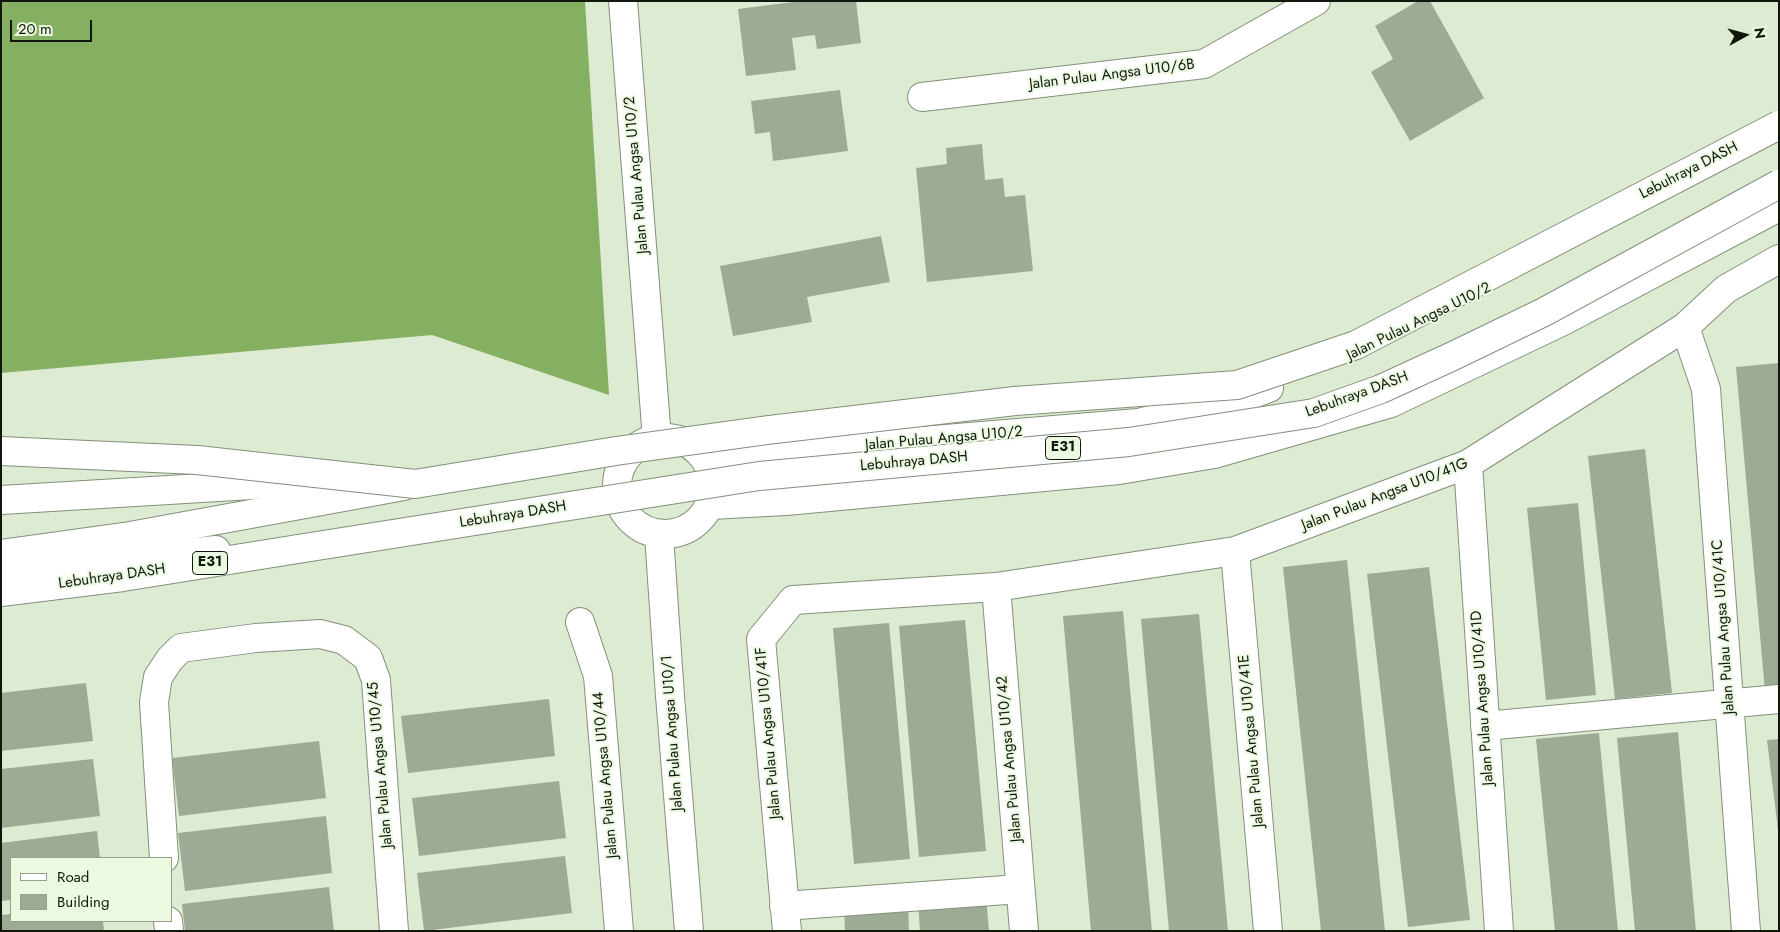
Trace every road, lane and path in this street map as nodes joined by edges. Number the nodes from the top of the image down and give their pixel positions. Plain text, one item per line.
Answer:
1 (623, 1) edge
2 (1316, 1) edge
3 (922, 97) dead end
4 (1779, 125) edge
5 (1779, 137) edge
6 (1779, 184) edge
7 (1779, 207) edge
8 (1779, 259) edge
9 (1685, 327) junction
10 (658, 439) junction
11 (1, 452) edge
12 (705, 459) junction
13 (623, 463) junction
14 (1468, 464) junction
15 (415, 484) junction
16 (1, 500) edge
17 (710, 504) junction
18 (623, 509) junction
19 (659, 535) junction
20 (1235, 551) junction
21 (1, 554) edge
22 (1, 572) edge
23 (996, 587) junction
24 (1, 592) edge
25 (580, 622) dead end
26 (1779, 699) edge
27 (1729, 703) junction
28 (1485, 726) junction
29 (164, 857) edge
30 (1020, 889) junction
31 (785, 918) edge
32 (394, 931) edge
33 (620, 931) edge
34 (689, 931) edge
35 (1024, 931) edge
36 (1268, 931) edge
37 (1499, 931) edge
38 (1746, 931) edge

1 - 10 main road, Jalan Pulau Angsa U10/2
2 - 3 main road, Jalan Pulau Angsa U10/6B
4 - 15 main road, Lebuhraya DASH, bridge
5 - 12 main road, Jalan Pulau Angsa U10/2
6 - 24 main road, Lebuhraya DASH / E31, bridge
7 - 17 main road
8 - 9 main road, Jalan Pulau Angsa U10/41G
9 - 14 main road, Jalan Pulau Angsa U10/41G
9 - 27 main road, Jalan Pulau Angsa U10/41C
10 - 12 main road
10 - 13 main road
11 - 15 main road, bridge
12 - 17 main road
13 - 16 main road
13 - 18 main road
14 - 20 main road, Jalan Pulau Angsa U10/41G
14 - 28 main road, Jalan Pulau Angsa U10/41D
15 - 21 main road, bridge
17 - 19 main road
18 - 19 main road
18 - 22 main road
19 - 34 main road, Jalan Pulau Angsa U10/1
20 - 23 main road, Jalan Pulau Angsa U10/41G
20 - 36 main road, Jalan Pulau Angsa U10/41E
23 - 30 main road, Jalan Pulau Angsa U10/42
23 - 31 main road, Jalan Pulau Angsa U10/41F
25 - 33 main road, Jalan Pulau Angsa U10/44
26 - 27 main road
27 - 28 main road
27 - 38 main road, Jalan Pulau Angsa U10/41C
28 - 37 main road, Jalan Pulau Angsa U10/41D
29 - 32 main road, Jalan Pulau Angsa U10/45
30 - 31 main road
30 - 35 main road, Jalan Pulau Angsa U10/42

